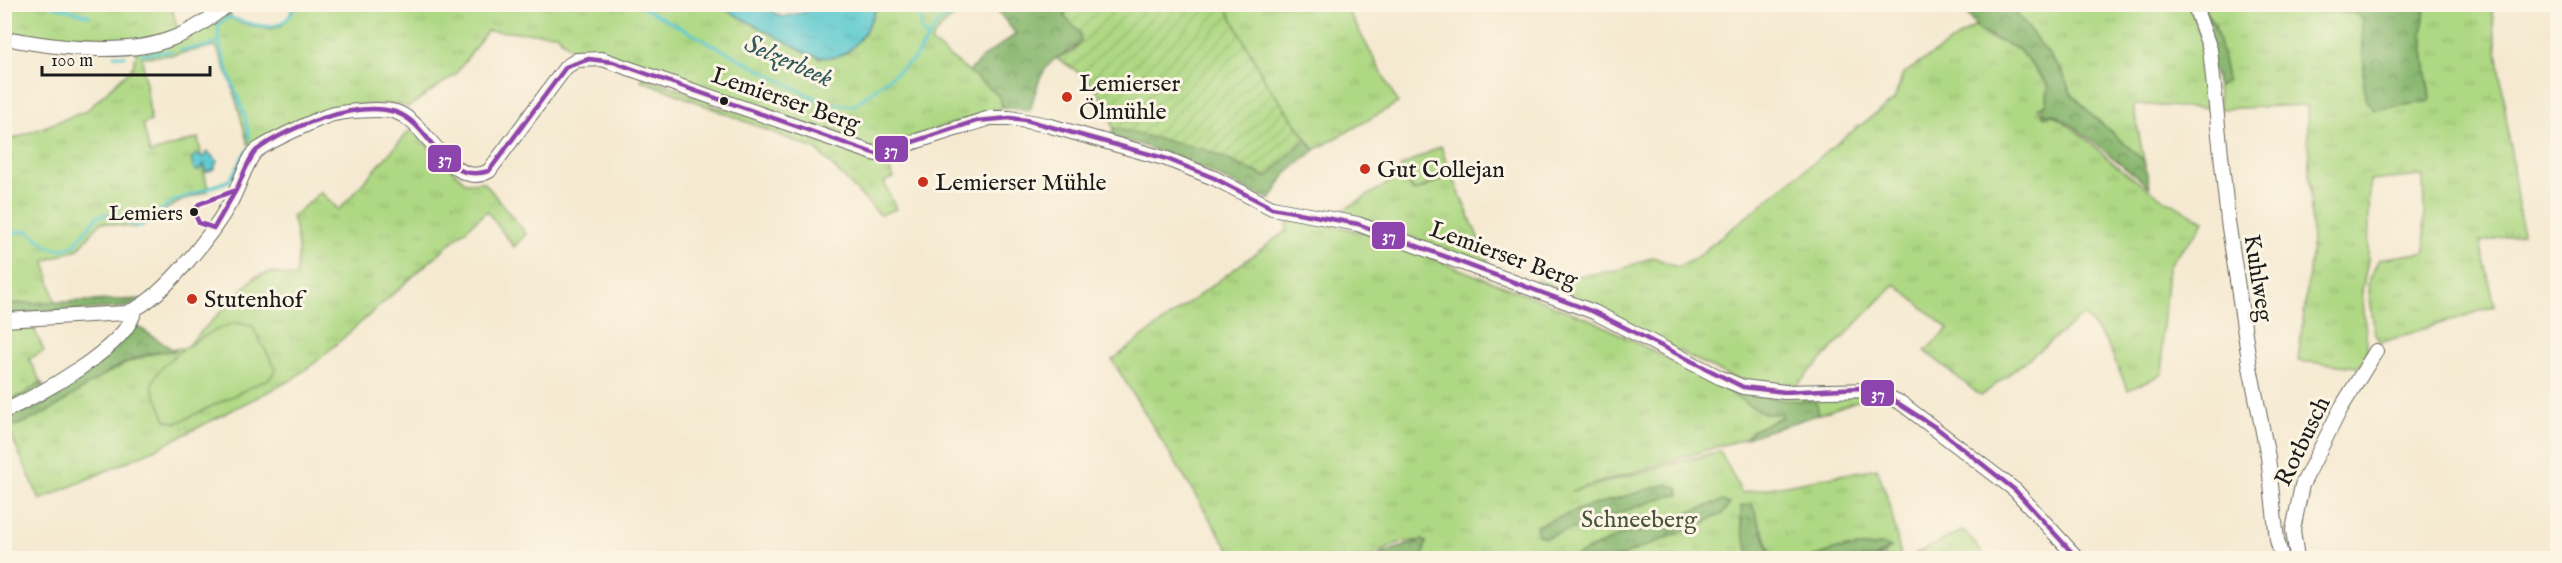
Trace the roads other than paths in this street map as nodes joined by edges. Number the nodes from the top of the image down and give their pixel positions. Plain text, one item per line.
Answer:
1 (229, 4) edge
2 (2194, 4) edge
3 (16, 40) dead end
4 (134, 311) junction
5 (4, 320) edge
6 (2376, 351) dead end
7 (4, 411) edge
8 (2077, 558) edge
9 (2282, 558) edge
10 (2297, 558) edge

1 - 3 street
2 - 9 street, Kuhlweg
4 - 5 street
4 - 7 street
4 - 8 street, Lemierser Berg
6 - 10 street, Rotbusch

